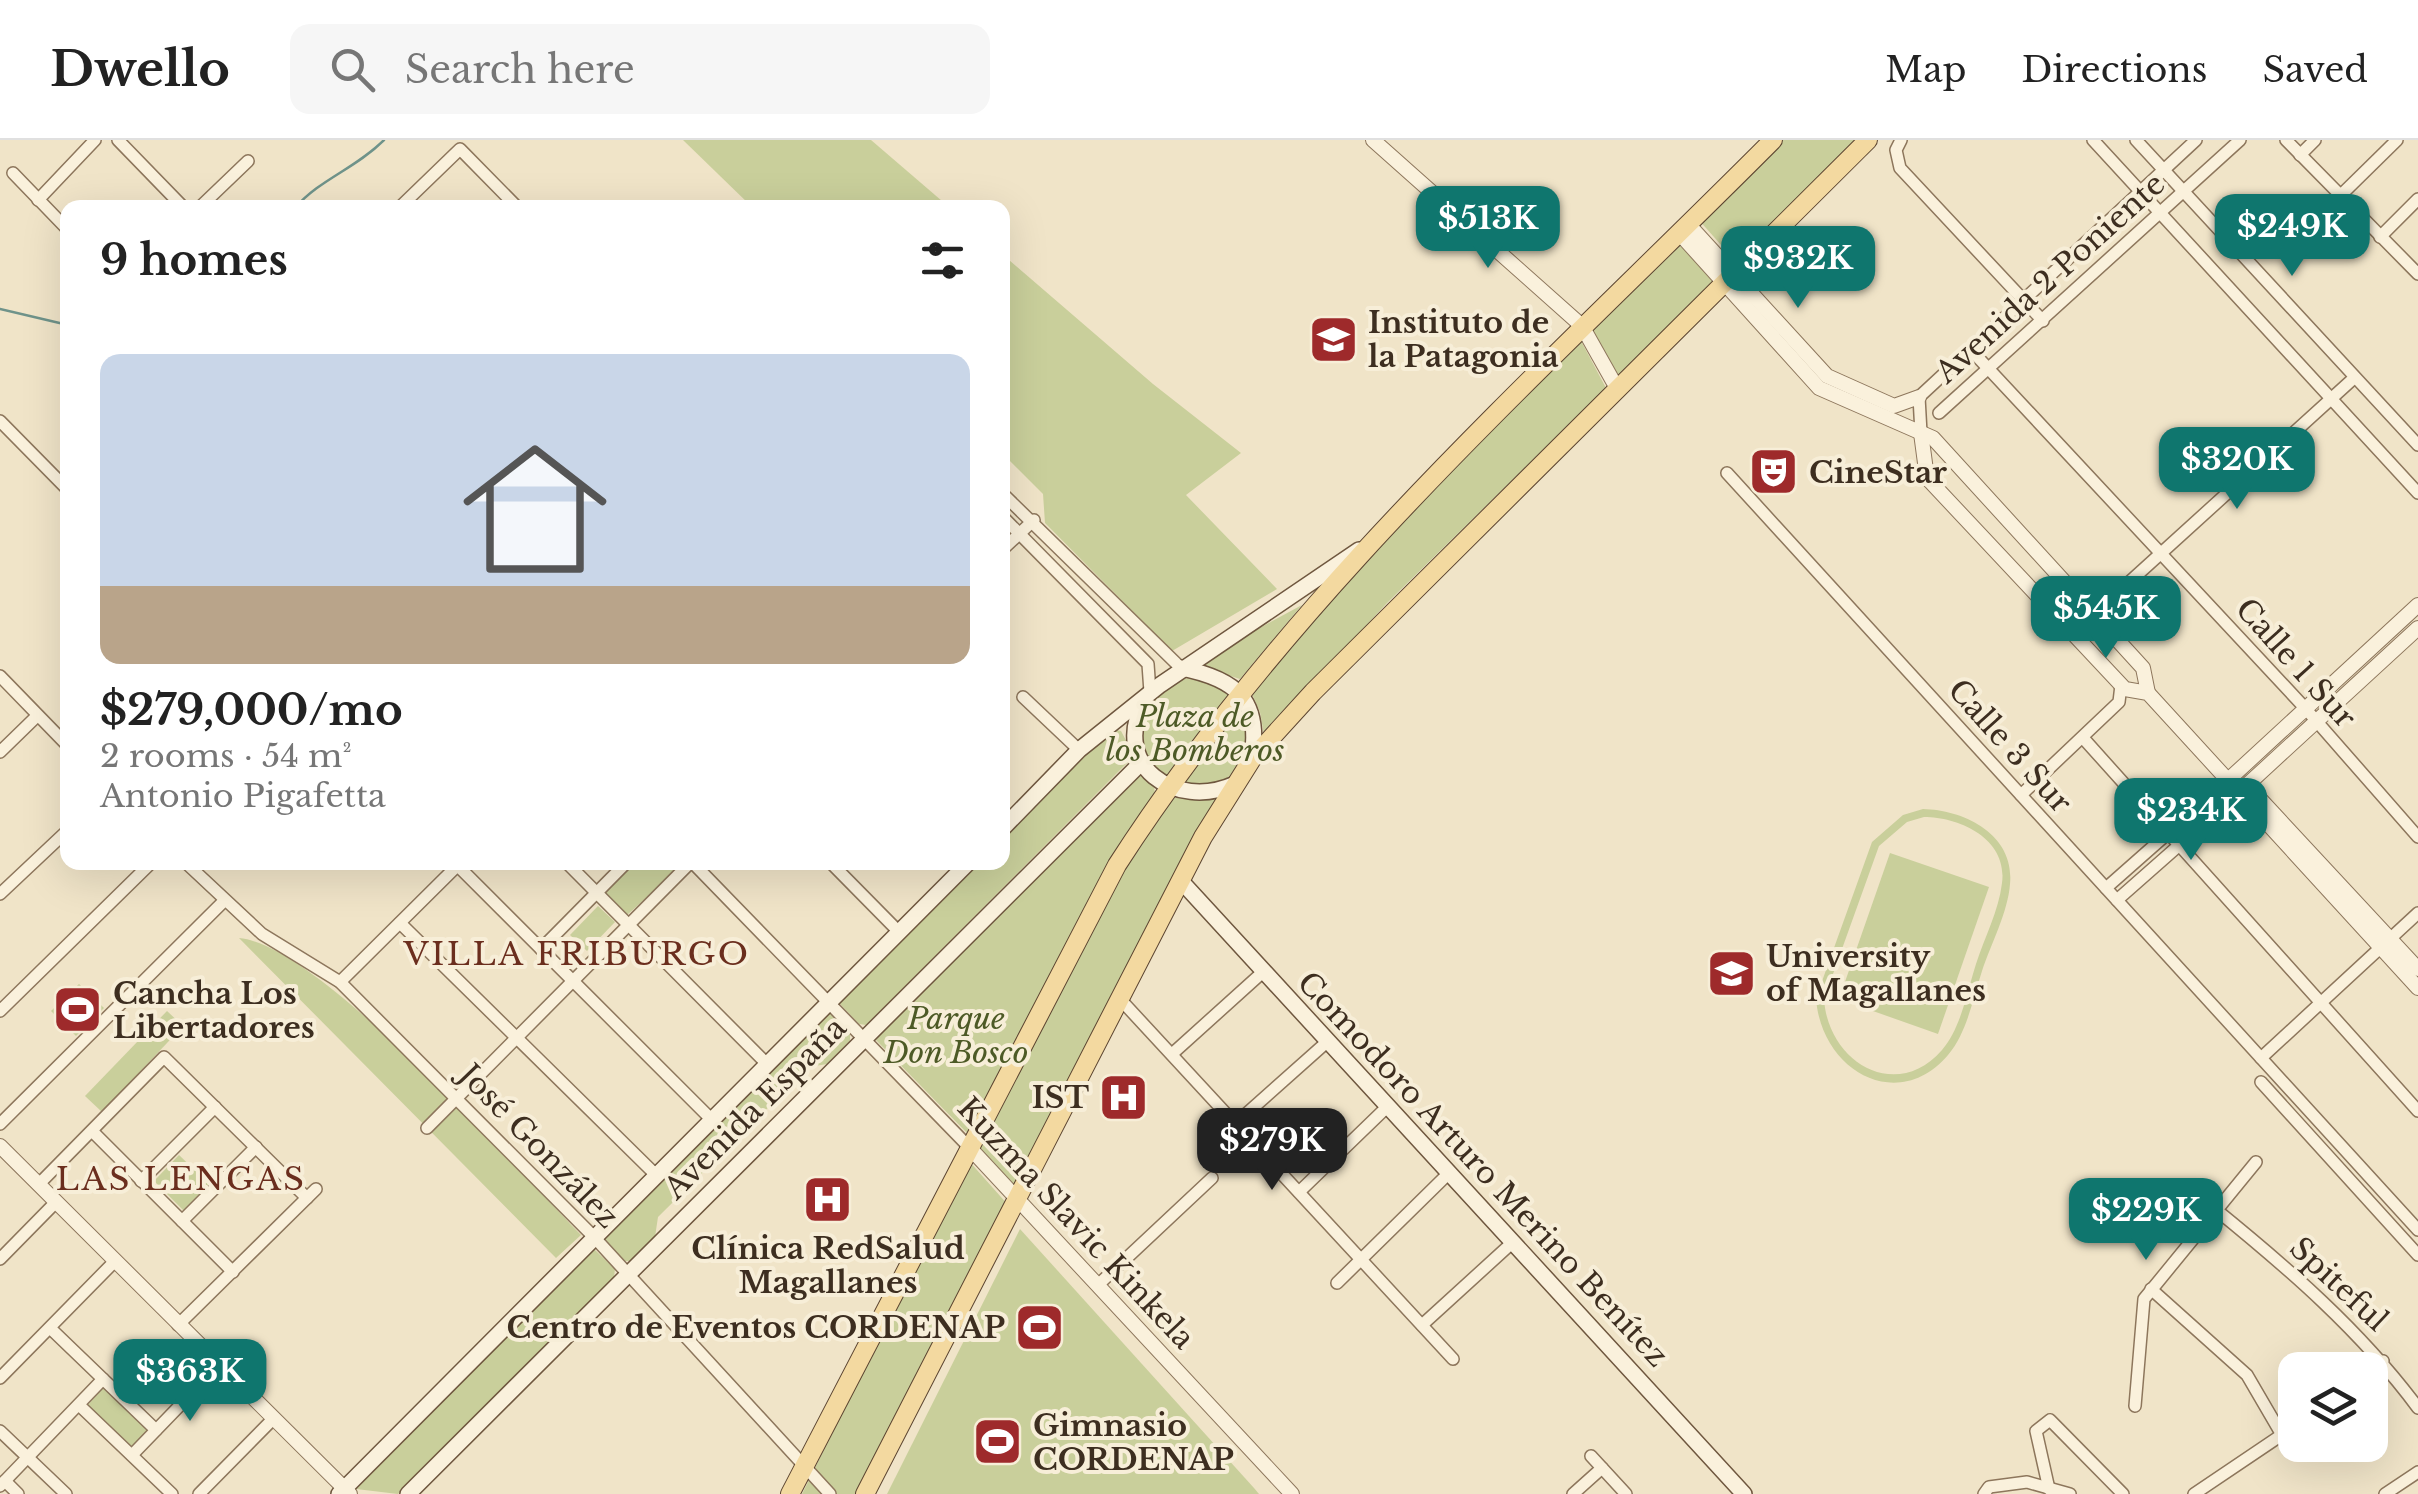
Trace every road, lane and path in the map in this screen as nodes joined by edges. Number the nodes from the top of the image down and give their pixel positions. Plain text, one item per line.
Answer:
1 (96, 140) edge
2 (118, 140) edge
3 (1373, 140) edge
4 (1772, 140) edge
5 (1868, 140) edge
6 (2093, 140) edge
7 (2136, 140) edge
8 (2196, 140) edge
9 (2240, 140) edge
10 (2286, 140) edge
11 (2315, 140) edge
12 (2397, 140) edge
13 (1899, 142) edge
14 (2300, 155) junction
15 (248, 161) dead end
16 (2164, 170) junction
17 (14, 173) dead end
18 (2183, 191) junction
19 (2141, 192) junction
20 (2340, 196) junction
21 (2418, 199) edge
22 (38, 200) junction
23 (176, 200) edge
24 (207, 200) edge
25 (407, 200) edge
26 (510, 200) edge
27 (2160, 213) junction
28 (60, 222) edge
29 (1684, 229) junction
30 (2380, 236) junction
31 (2417, 274) edge
32 (1730, 279) junction
33 (2024, 302) junction
34 (2042, 321) junction
35 (1582, 326) junction
36 (1971, 350) junction
37 (1989, 369) junction
38 (2354, 378) junction
39 (1618, 390) junction
40 (1919, 396) junction
41 (2331, 399) junction
42 (1939, 414) dead end
43 (0, 421) edge
44 (1921, 433) junction
45 (2418, 446) edge
46 (1726, 473) dead end
47 (60, 482) edge
48 (2418, 493) edge
49 (1010, 500) edge
50 (1034, 520) junction
51 (1010, 524) edge
52 (1020, 533) junction
53 (1382, 533) junction
54 (1010, 542) edge
55 (2161, 553) junction
56 (2418, 605) edge
57 (2093, 615) junction
58 (2418, 628) edge
59 (1181, 668) junction
60 (0, 676) edge
61 (2121, 686) junction
62 (1150, 692) junction
63 (1240, 692) junction
64 (2148, 693) junction
65 (1022, 697) dead end
66 (2305, 708) junction
67 (38, 716) junction
68 (2317, 722) junction
69 (60, 738) edge
70 (2084, 739) junction
71 (1080, 750) junction
72 (0, 752) edge
73 (1252, 758) junction
74 (1142, 762) junction
75 (2231, 777) junction
76 (1236, 784) junction
77 (1167, 787) junction
78 (2242, 790) junction
79 (2021, 795) junction
80 (1010, 820) edge
81 (2168, 833) junction
82 (2418, 837) edge
83 (60, 838) edge
84 (2180, 846) junction
85 (144, 870) edge
86 (193, 870) edge
87 (453, 870) edge
88 (465, 870) edge
89 (574, 870) edge
90 (618, 870) edge
91 (683, 870) edge
92 (699, 870) edge
93 (838, 870) edge
94 (961, 870) edge
95 (1181, 881) junction
96 (2106, 888) junction
97 (596, 893) junction
98 (0, 894) edge
99 (2118, 900) junction
100 (224, 901) junction
101 (2418, 913) edge
102 (400, 922) junction
103 (628, 925) junction
104 (900, 933) junction
105 (2386, 942) junction
106 (541, 950) junction
107 (2418, 968) edge
108 (1264, 971) junction
109 (571, 980) junction
110 (340, 982) junction
111 (2418, 988) edge
112 (1120, 999) junction
113 (830, 1001) junction
114 (2319, 1003) junction
115 (0, 1011) edge
116 (516, 1037) junction
117 (864, 1038) junction
118 (1328, 1041) junction
119 (1172, 1054) junction
120 (2261, 1058) junction
121 (768, 1065) junction
122 (2261, 1082) dead end
123 (457, 1097) junction
124 (1388, 1106) junction
125 (215, 1107) junction
126 (2418, 1111) edge
127 (712, 1120) junction
128 (1236, 1123) junction
129 (0, 1124) edge
130 (427, 1128) dead end
131 (93, 1132) junction
132 (0, 1146) edge
133 (968, 1146) junction
134 (256, 1147) junction
135 (1209, 1147) dead end
136 (2256, 1162) dead end
137 (1449, 1173) junction
138 (656, 1175) junction
139 (1212, 1178) dead end
140 (141, 1181) junction
141 (39, 1184) junction
142 (1299, 1192) junction
143 (1018, 1198) junction
144 (56, 1202) junction
145 (2214, 1208) junction
146 (182, 1221) junction
147 (2418, 1230) edge
148 (594, 1237) junction
149 (1513, 1242) junction
150 (2418, 1255) edge
151 (0, 1259) edge
152 (1362, 1260) junction
153 (115, 1261) junction
154 (233, 1272) junction
155 (627, 1274) junction
156 (1337, 1283) dead end
157 (1099, 1284) junction
158 (2152, 1289) junction
159 (1422, 1325) junction
160 (178, 1326) junction
161 (50, 1328) junction
162 (2374, 1352) edge
163 (1453, 1359) dead end
164 (219, 1365) junction
165 (2388, 1368) edge
166 (0, 1378) edge
167 (103, 1379) junction
168 (79, 1405) junction
169 (2135, 1406) dead end
170 (2418, 1408) edge
171 (272, 1420) junction
172 (2278, 1428) edge
173 (156, 1430) junction
174 (0, 1431) edge
175 (2278, 1438) edge
176 (132, 1455) junction
177 (1591, 1456) dead end
178 (28, 1458) junction
179 (805, 1466) junction
180 (1602, 1468) junction
181 (2418, 1472) edge
182 (3, 1484) edge
183 (2050, 1489) junction
184 (344, 1493) edge
185 (18, 1494) edge
186 (66, 1494) edge
187 (172, 1494) edge
188 (199, 1494) edge
189 (408, 1494) edge
190 (790, 1494) edge
191 (830, 1494) edge
192 (865, 1494) edge
193 (1292, 1494) edge
194 (1573, 1494) edge
195 (1626, 1494) edge
196 (1744, 1494) edge
197 (1984, 1494) edge
198 (2070, 1494) edge
199 (2123, 1494) edge
200 (2194, 1494) edge
201 (2385, 1494) edge

1 - 22 street
2 - 23 street
3 - 35 street
4 - 29 main road
5 - 32 main road
6 - 19 street
7 - 16 street
8 - 16 street, Avenida 2 Poniente
9 - 18 street, Avenida 2 Poniente
10 - 14 street
11 - 14 street
12 - 20 street
13 - 33 street
14 - 20 street
15 - 24 street
16 - 18 street
16 - 19 street, Avenida 2 Poniente
17 - 22 street
18 - 27 street, Avenida 2 Poniente
18 - 38 street
19 - 27 street
19 - 33 street, Avenida 2 Poniente
20 - 30 street
21 - 30 street
22 - 28 street
25 - 26 street
27 - 34 street, Avenida 2 Poniente
27 - 41 street
29 - 32 street
29 - 35 main road
30 - 31 street
32 - 39 main road
32 - 40 street
32 - 44 street
33 - 34 street
33 - 36 street, Avenida 2 Poniente
34 - 37 street, Avenida 2 Poniente
35 - 39 street
35 - 53 main road
36 - 37 street, Calle 1 Sur
36 - 40 street, Avenida 2 Poniente
37 - 42 street, Avenida 2 Poniente
37 - 55 street, Calle 1 Sur
38 - 41 street
38 - 45 street
39 - 73 main road
40 - 44 street, Avenida 2 Poniente
41 - 48 street
41 - 55 street
43 - 47 street
44 - 57 street
44 - 61 street
46 - 79 street, Calle 3 Sur
49 - 50 street
50 - 52 street
50 - 59 street
51 - 52 street
52 - 54 street
52 - 62 street
53 - 59 main road
53 - 63 main road
55 - 57 street
55 - 66 street, Calle 1 Sur
56 - 66 street
57 - 64 street
58 - 68 street
59 - 62 main road
59 - 63 main road
60 - 67 street
61 - 64 street
61 - 70 street
62 - 71 main road
62 - 74 main road
63 - 73 main road
63 - 77 main road
64 - 75 street
65 - 71 street
66 - 68 street, Calle 1 Sur
66 - 75 street
67 - 69 street
67 - 72 street
68 - 78 street
68 - 82 street, Calle 1 Sur
70 - 79 street
70 - 81 street
71 - 80 main road
73 - 76 main road
74 - 77 main road
74 - 117 main road, Avenida España
75 - 78 street
75 - 81 street
76 - 77 main road
76 - 95 main road
77 - 133 main road
78 - 84 street
78 - 105 street
79 - 96 street, Calle 3 Sur
81 - 84 street
81 - 96 street
83 - 98 street
84 - 99 street
84 - 114 street
85 - 115 street
86 - 100 street, José González
87 - 102 street
88 - 106 street
89 - 97 street
90 - 97 street
91 - 103 street
92 - 113 street, Kuzma Slavic Kinkela
93 - 104 street
94 - 104 main road, Avenida España
95 - 108 main road, Comodoro Arturo Merino Benítez
95 - 112 main road
96 - 99 street, Calle 3 Sur
97 - 103 street
97 - 106 street
99 - 120 street, Calle 3 Sur
100 - 110 street, José González
100 - 129 street
101 - 105 street
102 - 110 street
102 - 116 street
103 - 109 street
103 - 121 street
104 - 113 main road, Avenida España
105 - 107 street
105 - 111 street
105 - 114 street
106 - 109 street
108 - 118 main road, Comodoro Arturo Merino Benítez
108 - 119 street
109 - 116 street
109 - 127 street
110 - 123 street, José González
112 - 119 street
112 - 143 main road
113 - 117 street, Kuzma Slavic Kinkela
113 - 121 main road, Avenida España
114 - 120 street
114 - 126 street
116 - 123 street
116 - 138 street
117 - 133 street, Kuzma Slavic Kinkela
117 - 155 main road, Avenida España
118 - 124 main road, Comodoro Arturo Merino Benítez
118 - 128 street
119 - 128 street
120 - 147 street, Calle 3 Sur
121 - 127 main road, Avenida España
122 - 150 street
123 - 130 street
123 - 148 street, José González
124 - 137 main road, Comodoro Arturo Merino Benítez
124 - 142 street
125 - 131 street
125 - 134 street
125 - 140 street
127 - 138 main road, Avenida España
128 - 135 street
128 - 142 street
131 - 140 street
131 - 141 street
132 - 141 street
133 - 143 street, Kuzma Slavic Kinkela
133 - 179 main road
134 - 146 street
134 - 154 street
136 - 145 street
137 - 149 main road, Comodoro Arturo Merino Benítez
137 - 152 street
138 - 148 main road, Avenida España
139 - 157 street
140 - 146 street
141 - 144 street
142 - 152 street
143 - 157 street, Kuzma Slavic Kinkela
143 - 192 main road
144 - 151 street
144 - 153 street
145 - 158 street
145 - 162 street, Spiteful
146 - 154 street
148 - 155 street, José González
148 - 184 main road, Avenida España
149 - 159 street
149 - 196 main road, Comodoro Arturo Merino Benítez
152 - 156 street
152 - 159 street
153 - 160 street
153 - 161 street
154 - 160 street
155 - 179 street, José González
155 - 189 main road, Avenida España
157 - 193 street, Kuzma Slavic Kinkela
158 - 169 street
158 - 172 street
159 - 163 street
160 - 164 street
161 - 166 street
161 - 167 street
164 - 171 street
164 - 173 street
165 - 170 street, Spiteful
167 - 168 street
167 - 173 street
168 - 176 street
168 - 178 street
171 - 184 street
171 - 188 street
173 - 176 street
174 - 178 street
175 - 200 street
176 - 187 street
177 - 180 street
178 - 182 street
178 - 186 street
179 - 190 main road
179 - 191 street, José González
180 - 194 street
180 - 195 street
181 - 201 street
182 - 185 street
183 - 197 street
183 - 198 street
183 - 199 street

